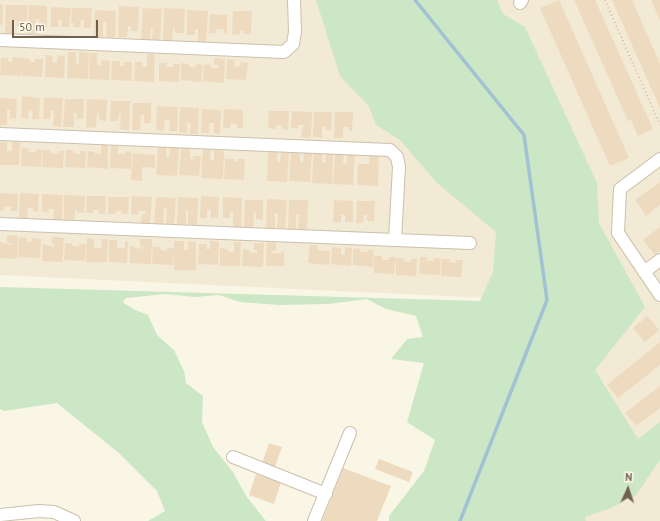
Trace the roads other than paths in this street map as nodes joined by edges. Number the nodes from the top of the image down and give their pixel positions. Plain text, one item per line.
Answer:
1 (294, 0) edge
2 (0, 40) edge
3 (0, 134) edge
4 (660, 159) edge
5 (0, 224) edge
6 (395, 240) junction
7 (470, 243) dead end
8 (660, 260) edge
9 (644, 272) junction
10 (660, 295) edge
11 (350, 433) dead end
12 (233, 457) dead end
13 (326, 494) junction
14 (0, 515) edge
15 (74, 521) edge
16 (314, 521) edge

1 - 2 lane
3 - 6 lane
4 - 9 lane
5 - 6 lane
6 - 7 lane
8 - 9 lane
9 - 10 lane
11 - 13 lane
12 - 13 lane
13 - 16 lane
14 - 15 lane

